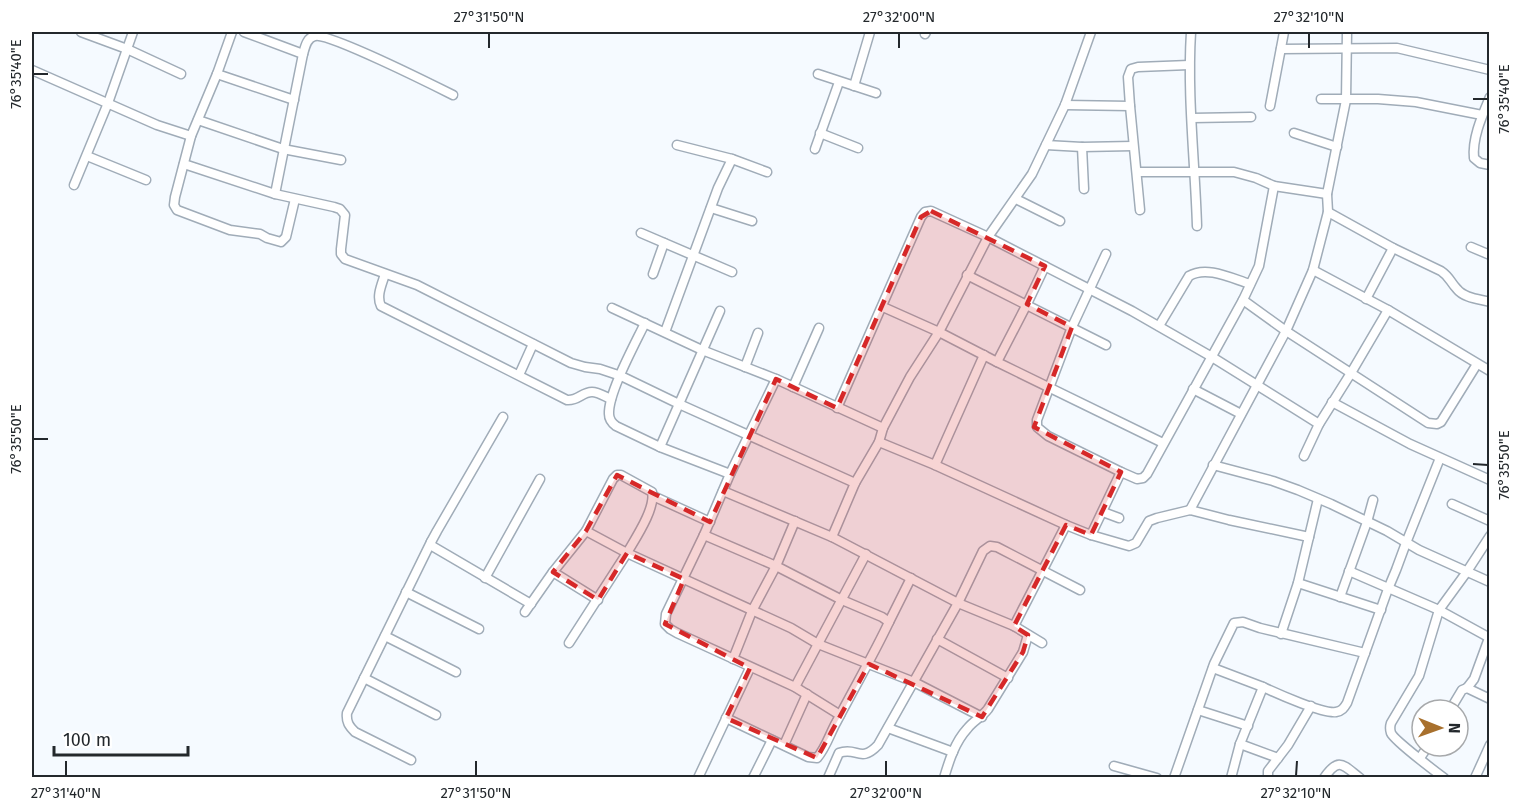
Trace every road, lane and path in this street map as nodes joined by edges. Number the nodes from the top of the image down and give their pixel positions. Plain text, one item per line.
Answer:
1 (81, 32) edge
2 (133, 32) edge
3 (232, 32) edge
4 (244, 32) edge
5 (276, 32) edge
6 (870, 32) edge
7 (1091, 32) edge
8 (1191, 32) edge
9 (1284, 32) edge
10 (1347, 32) edge
11 (311, 34) edge
12 (273, 42) junction
13 (1346, 48) junction
14 (127, 49) junction
15 (1281, 49) junction
16 (303, 54) junction
17 (1189, 64) junction
18 (32, 70) edge
19 (1490, 70) edge
20 (181, 74) dead end
21 (218, 74) junction
22 (818, 74) dead end
23 (839, 82) junction
24 (854, 86) junction
25 (876, 93) dead end
26 (453, 95) dead end
27 (1490, 97) edge
28 (1321, 99) dead end
29 (294, 100) junction
30 (1346, 100) junction
31 (108, 103) junction
32 (1065, 105) junction
33 (1130, 106) junction
34 (1270, 106) dead end
35 (1482, 116) junction
36 (1251, 117) dead end
37 (1192, 118) junction
38 (198, 120) junction
39 (820, 133) junction
40 (1293, 133) dead end
41 (191, 136) junction
42 (677, 145) dead end
43 (1046, 145) junction
44 (1133, 146) junction
45 (1082, 147) junction
46 (1336, 147) junction
47 (858, 148) dead end
48 (283, 149) junction
49 (815, 149) dead end
50 (87, 156) junction
51 (732, 159) junction
52 (341, 160) dead end
53 (184, 164) junction
54 (1490, 165) edge
55 (767, 172) dead end
56 (1137, 172) junction
57 (1195, 172) junction
58 (146, 180) dead end
59 (74, 185) dead end
60 (1274, 186) junction
61 (1084, 189) dead end
62 (276, 194) junction
63 (1327, 194) junction
64 (296, 199) junction
65 (1016, 199) junction
66 (711, 208) junction
67 (1140, 210) dead end
68 (1328, 213) junction
69 (752, 221) dead end
70 (1060, 221) dead end
71 (1197, 226) dead end
72 (641, 233) dead end
73 (988, 237) junction
74 (664, 243) junction
75 (1471, 247) dead end
76 (1393, 248) junction
77 (1106, 254) dead end
78 (694, 255) junction
79 (1490, 255) edge
80 (1045, 266) junction
81 (1312, 270) junction
82 (732, 272) dead end
83 (385, 274) junction
84 (653, 274) dead end
85 (967, 275) junction
86 (1250, 284) junction
87 (1090, 290) junction
88 (1366, 299) junction
89 (1243, 300) junction
90 (1490, 303) edge
91 (1027, 304) junction
92 (883, 307) junction
93 (612, 308) dead end
94 (1388, 310) junction
95 (720, 311) dead end
96 (645, 323) junction
97 (1159, 326) junction
98 (1072, 327) junction
99 (819, 328) dead end
100 (1286, 331) junction
101 (665, 332) junction
102 (939, 332) junction
103 (758, 333) dead end
104 (533, 344) junction
105 (1106, 345) dead end
106 (702, 350) junction
107 (984, 355) junction
108 (1212, 357) junction
109 (997, 362) junction
110 (1477, 364) junction
111 (745, 367) junction
112 (1489, 369) edge
113 (1352, 374) junction
114 (519, 375) junction
115 (621, 376) junction
116 (776, 379) junction
117 (1258, 386) junction
118 (793, 387) junction
119 (1050, 387) junction
120 (1193, 389) junction
121 (612, 399) junction
122 (1332, 402) junction
123 (679, 404) junction
124 (837, 408) junction
125 (1241, 414) junction
126 (503, 417) dead end
127 (1319, 424) junction
128 (883, 428) junction
129 (750, 435) junction
130 (879, 442) junction
131 (1163, 443) junction
132 (660, 447) junction
133 (1304, 456) dead end
134 (1440, 459) junction
135 (935, 465) junction
136 (1214, 465) junction
137 (1121, 472) junction
138 (730, 474) junction
139 (540, 479) dead end
140 (1490, 480) edge
141 (855, 483) junction
142 (723, 491) junction
143 (653, 496) junction
144 (1318, 499) junction
145 (1373, 500) dead end
146 (1452, 504) dead end
147 (1190, 510) junction
148 (1103, 512) junction
149 (1119, 518) dead end
150 (795, 521) junction
151 (1490, 521) edge
152 (710, 522) junction
153 (1367, 522) junction
154 (1066, 525) junction
155 (586, 531) junction
156 (704, 535) junction
157 (1091, 535) junction
158 (1490, 536) edge
159 (832, 537) junction
160 (1310, 537) junction
161 (431, 542) junction
162 (1406, 543) junction
163 (627, 553) junction
164 (866, 554) junction
165 (776, 566) junction
166 (1042, 570) junction
167 (1349, 571) junction
168 (553, 572) junction
169 (1466, 573) junction
170 (485, 578) junction
171 (911, 578) junction
172 (684, 579) junction
173 (1490, 582) edge
174 (1298, 583) junction
175 (1388, 588) junction
176 (1080, 590) dead end
177 (406, 592) junction
178 (1340, 597) junction
179 (598, 600) junction
180 (842, 600) junction
181 (958, 603) junction
182 (531, 604) junction
183 (1381, 610) junction
184 (1439, 610) junction
185 (752, 611) junction
186 (525, 612) dead end
187 (889, 622) junction
188 (1014, 626) junction
189 (479, 629) dead end
190 (1281, 634) junction
191 (1028, 635) junction
192 (385, 636) junction
193 (1489, 638) edge
194 (938, 639) junction
195 (569, 643) dead end
196 (1042, 643) dead end
197 (818, 644) junction
198 (1365, 653) junction
199 (733, 659) junction
200 (869, 664) junction
201 (750, 668) junction
202 (1213, 668) junction
203 (456, 672) dead end
204 (364, 678) junction
205 (1008, 678) junction
206 (914, 682) junction
207 (795, 687) junction
208 (1263, 687) junction
209 (1467, 688) junction
210 (807, 694) junction
211 (1457, 698) edge
212 (1490, 699) edge
213 (1311, 706) junction
214 (1198, 710) junction
215 (436, 715) dead end
216 (840, 715) junction
217 (982, 717) junction
218 (726, 718) junction
219 (1248, 726) junction
220 (888, 728) junction
221 (772, 740) junction
222 (1240, 744) junction
223 (784, 745) junction
224 (1490, 745) edge
225 (1410, 750) edge
226 (953, 752) junction
227 (1278, 758) junction
228 (1420, 758) edge
229 (411, 760) dead end
230 (1114, 765) dead end
231 (698, 777) edge
232 (753, 777) edge
233 (828, 777) edge
234 (944, 777) edge
235 (1157, 777) edge
236 (1175, 777) edge
237 (1231, 777) edge
238 (1268, 777) edge
239 (1324, 777) edge
240 (1360, 777) edge
241 (1444, 777) edge
242 (1475, 777) edge

1 - 14 street
2 - 14 street
3 - 21 street
4 - 12 street
5 - 12 street
6 - 24 street
7 - 32 street
8 - 17 street
9 - 15 street
10 - 13 street
11 - 16 street
11 - 26 street
12 - 16 street
13 - 15 street
13 - 19 street
13 - 30 street
14 - 20 street
14 - 31 street
15 - 34 street
16 - 29 street
17 - 33 street
17 - 37 street
18 - 31 street
21 - 29 street
21 - 38 street
22 - 23 street
23 - 24 street
23 - 39 street
24 - 25 street
27 - 35 street
28 - 30 street
29 - 48 street
30 - 35 street
30 - 46 street
31 - 41 street
31 - 50 street
32 - 33 street
32 - 43 street
33 - 44 street
35 - 54 street
36 - 37 street
37 - 57 street
38 - 41 street
38 - 48 street
39 - 47 street
39 - 49 street
40 - 46 street
41 - 53 street
42 - 51 street
43 - 45 street
43 - 65 street
44 - 45 street
44 - 56 street
45 - 61 street
46 - 63 street
48 - 52 street
48 - 62 street
50 - 58 street
50 - 59 street
51 - 55 street
51 - 66 street
53 - 62 street
53 - 64 street
56 - 57 street
56 - 67 street
57 - 60 street
57 - 71 street
60 - 63 street
60 - 86 street
62 - 64 street
63 - 68 street
64 - 83 street
65 - 70 street
65 - 73 street
66 - 69 street
66 - 78 street
68 - 76 street
68 - 81 street
72 - 74 street
73 - 80 street
73 - 85 street
73 - 92 street
74 - 78 street
74 - 84 street
75 - 79 street
76 - 88 street
76 - 90 street
77 - 87 street
78 - 82 street
78 - 101 street
80 - 87 street
80 - 91 street
81 - 88 street
81 - 100 street
83 - 104 street
83 - 114 street
85 - 91 street
85 - 102 street
86 - 89 street
86 - 97 street
87 - 97 street
87 - 98 street
88 - 94 street
89 - 100 street
89 - 108 street
91 - 98 street
91 - 109 street
92 - 102 street
92 - 124 street
93 - 96 street
94 - 110 street
94 - 113 street
95 - 106 street
96 - 101 street
96 - 115 street
97 - 108 street
98 - 105 street
98 - 119 street
99 - 118 street
100 - 113 street
100 - 117 street
101 - 106 street
102 - 107 street
102 - 128 street
103 - 111 street
104 - 114 street
104 - 115 street
106 - 111 street
106 - 123 street
107 - 109 street
107 - 135 street
108 - 117 street
108 - 120 street
109 - 119 street
110 - 112 street
110 - 113 street
111 - 116 street
113 - 122 street
114 - 121 street
115 - 121 street
115 - 123 street
116 - 118 street
116 - 129 street
117 - 125 street
117 - 127 street
118 - 124 street
119 - 131 street
119 - 137 street
120 - 125 street
120 - 131 street
121 - 132 street
122 - 127 street
122 - 134 street
123 - 129 street
123 - 132 street
124 - 128 street
125 - 136 street
126 - 161 street
127 - 133 street
128 - 130 street
129 - 138 street
129 - 141 street
130 - 135 street
130 - 141 street
131 - 137 street
132 - 138 street
134 - 140 street
134 - 162 street
135 - 154 street
136 - 144 street
136 - 147 street
137 - 148 street
138 - 142 street
139 - 170 street
141 - 159 street
142 - 150 street
142 - 152 street
143 - 152 street
143 - 155 street
143 - 163 street
144 - 153 street
144 - 160 street
145 - 153 street
146 - 151 street
147 - 157 street
147 - 160 street
148 - 149 street
148 - 157 street
150 - 159 street
150 - 165 street
152 - 156 street
153 - 162 street
153 - 167 street
154 - 157 street
154 - 166 street
155 - 163 street
155 - 168 street
156 - 165 street
156 - 172 street
158 - 169 street
159 - 164 street
160 - 174 street
161 - 170 street
161 - 177 street
162 - 169 street
162 - 175 street
163 - 172 street
163 - 179 street
164 - 171 street
164 - 180 street
165 - 180 street
165 - 185 street
166 - 176 street
166 - 181 street
166 - 188 street
167 - 175 street
167 - 178 street
168 - 179 street
168 - 182 street
169 - 173 street
169 - 184 street
170 - 182 street
171 - 181 street
171 - 187 street
172 - 185 street
172 - 199 street
174 - 178 street
174 - 190 street
175 - 183 street
175 - 184 street
177 - 189 street
177 - 192 street
178 - 183 street
179 - 195 street
180 - 187 street
180 - 197 street
181 - 188 street
181 - 194 street
182 - 186 street
183 - 198 street
184 - 193 street
184 - 225 street
185 - 197 street
185 - 199 street
187 - 200 street
188 - 191 street
190 - 198 street
190 - 202 street
191 - 196 street
191 - 205 street
192 - 203 street
192 - 204 street
193 - 209 street
194 - 205 street
194 - 206 street
197 - 200 street
197 - 207 street
198 - 213 street
199 - 201 street
200 - 206 street
200 - 216 street
201 - 207 street
201 - 218 street
202 - 208 street
202 - 214 street
204 - 215 street
204 - 229 street
205 - 217 street
206 - 217 street
206 - 220 street
207 - 210 street
208 - 213 street
208 - 219 street
209 - 211 street
209 - 212 street
210 - 216 street
210 - 223 street
213 - 227 street
214 - 219 street
214 - 236 street
216 - 223 street
217 - 226 street
218 - 221 street
218 - 231 street
219 - 222 street
220 - 226 street
220 - 233 street
221 - 223 street
221 - 232 street
222 - 227 street
222 - 237 street
224 - 242 street
226 - 234 street
227 - 238 street
228 - 241 street
230 - 235 street
239 - 240 street

